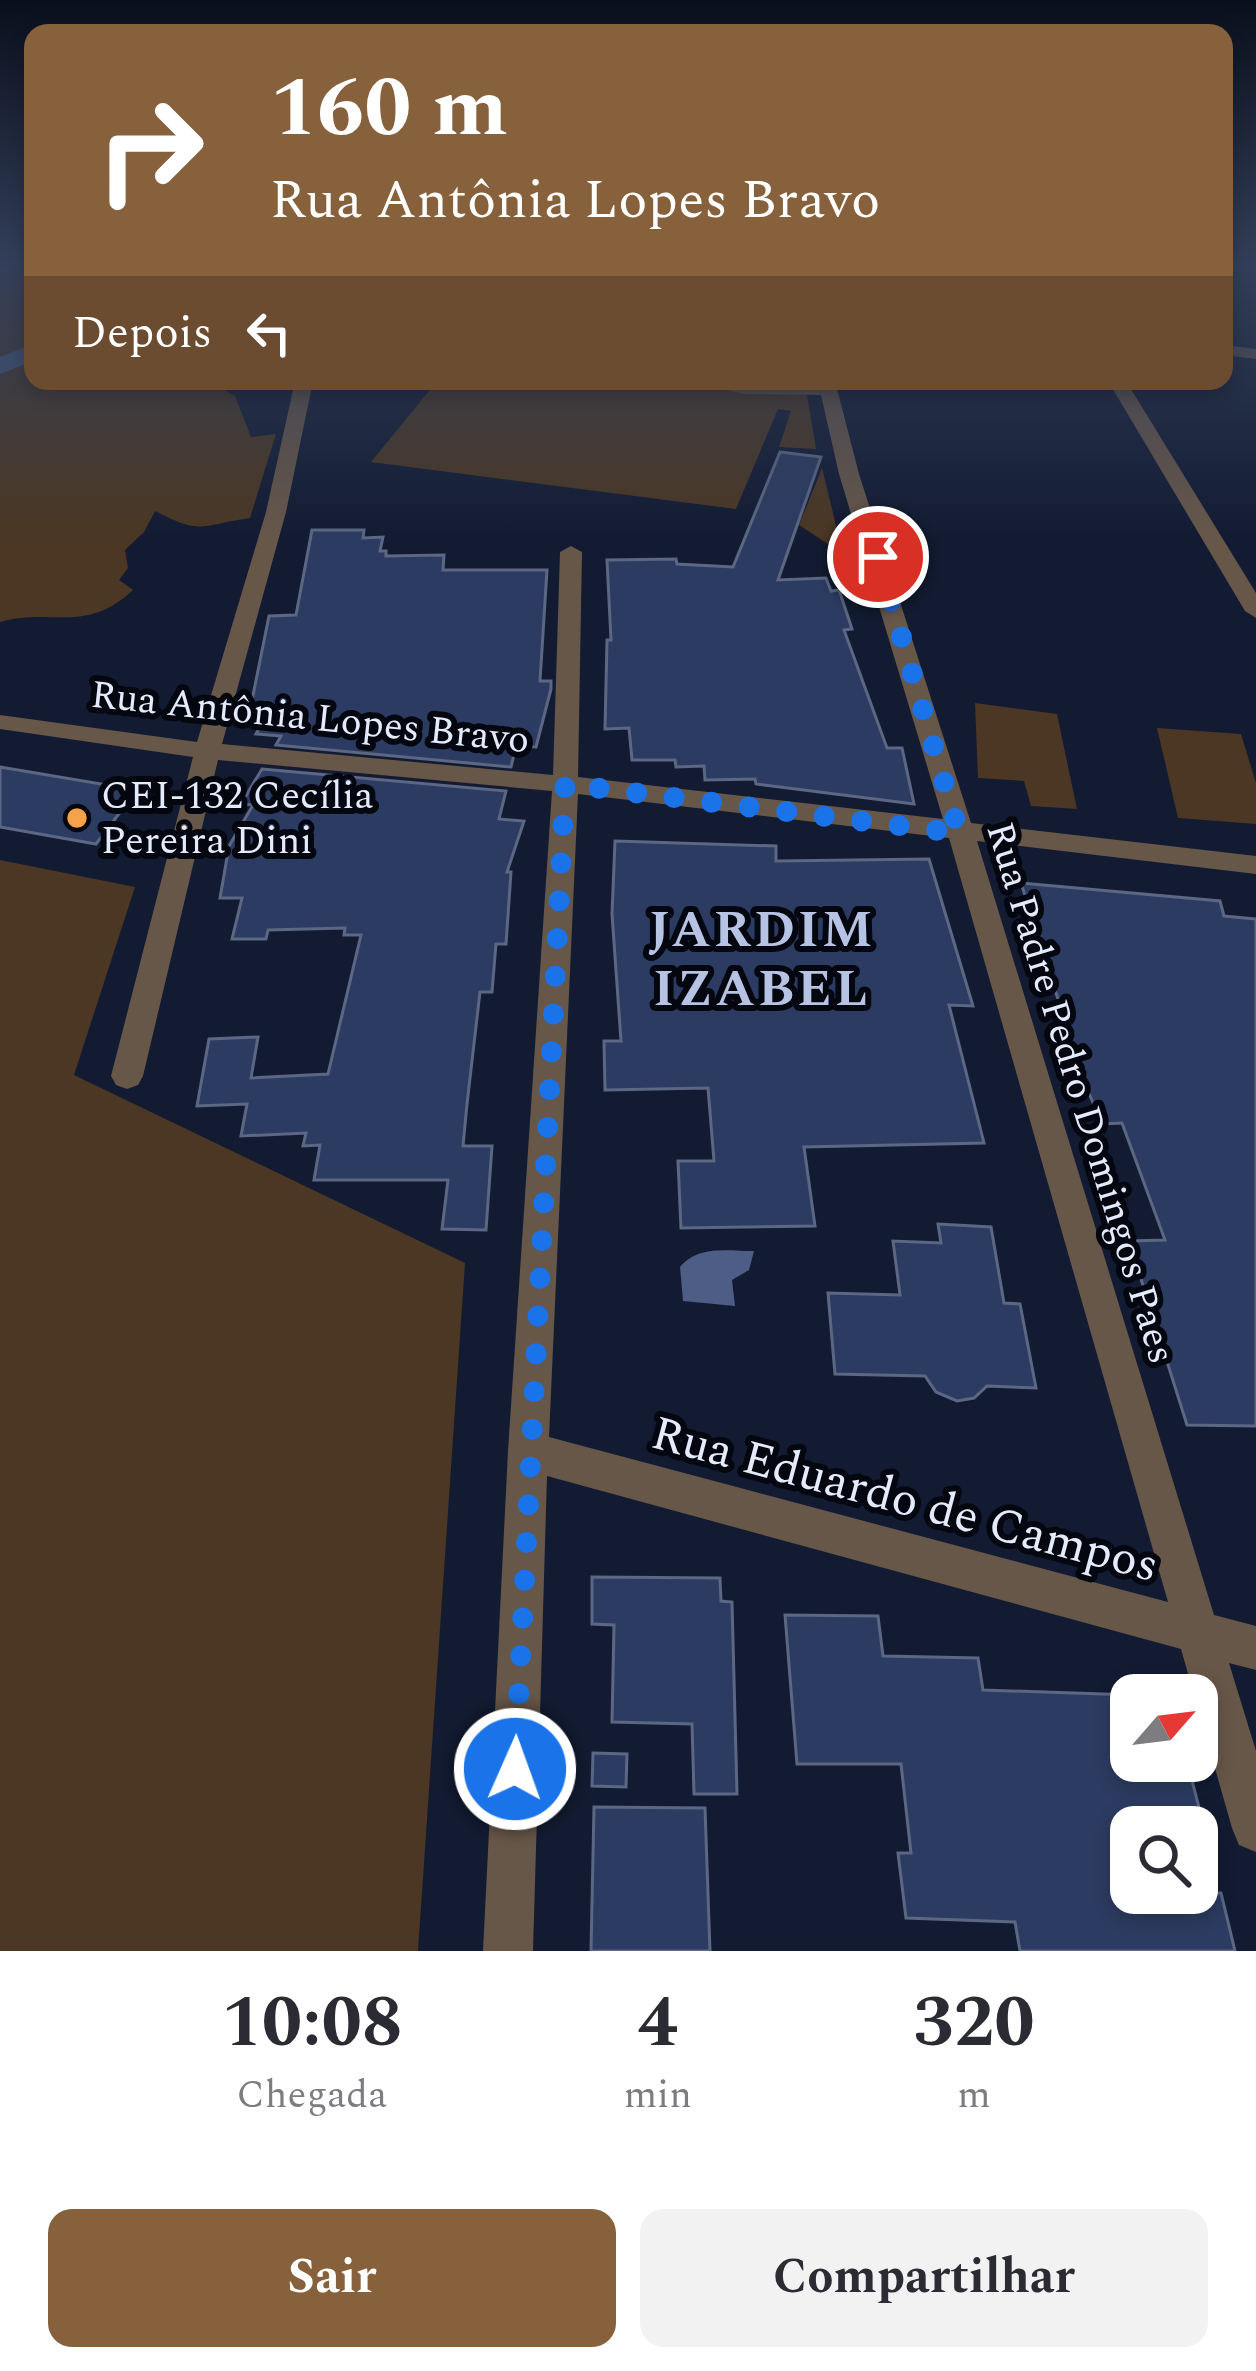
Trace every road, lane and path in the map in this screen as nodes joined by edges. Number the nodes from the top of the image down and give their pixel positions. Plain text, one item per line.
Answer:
1 (302, 390) edge
2 (828, 390) edge
3 (1122, 390) edge
4 (571, 552) dead end
5 (1256, 610) edge
6 (0, 722) edge
7 (207, 751) junction
8 (565, 784) junction
9 (959, 833) junction
10 (1256, 865) edge
11 (127, 1076) dead end
12 (528, 1451) junction
13 (1197, 1631) junction
14 (1256, 1648) edge
15 (1256, 1828) edge
16 (508, 1951) edge

1 - 7 street
2 - 9 street, Rua Padre Pedro Domingos Paes
3 - 5 street
4 - 8 street
6 - 7 street, Rua Antônia Lopes Bravo
7 - 8 street, Rua Antônia Lopes Bravo
7 - 11 street
8 - 9 street, Rua Antônia Lopes Bravo
8 - 12 street
9 - 10 street, Rua Antônia Lopes Bravo
9 - 13 street, Rua Padre Pedro Domingos Paes
12 - 13 street, Rua Eduardo de Campos
12 - 16 street
13 - 14 street, Rua Eduardo de Campos
13 - 15 street, Rua Padre Pedro Domingos Paes

